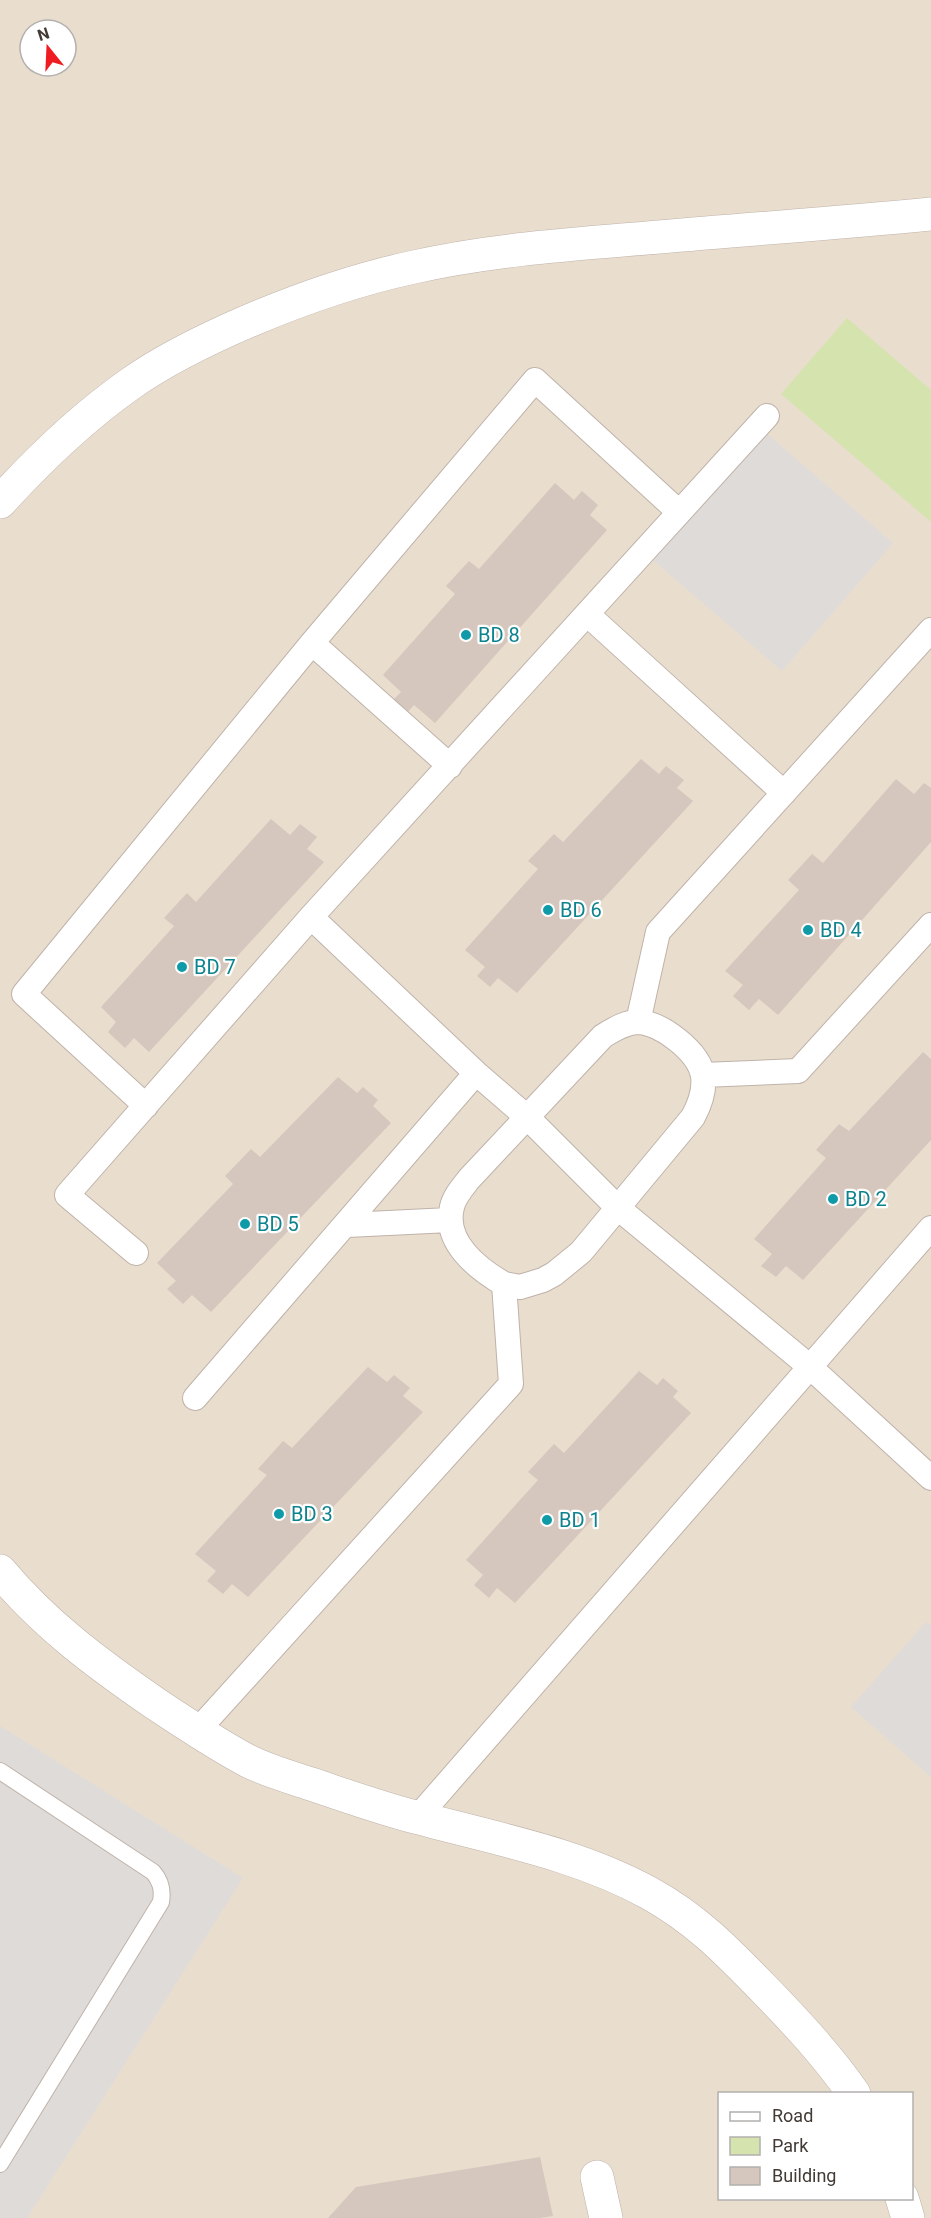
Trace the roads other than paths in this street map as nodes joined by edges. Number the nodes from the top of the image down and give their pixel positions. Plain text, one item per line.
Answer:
1 (931, 214) edge
2 (767, 416) dead end
3 (0, 502) edge
4 (679, 512) junction
5 (587, 614) junction
6 (931, 630) edge
7 (312, 643) junction
8 (450, 766) junction
9 (784, 793) junction
10 (311, 917) junction
11 (931, 925) edge
12 (638, 1022) junction
13 (476, 1073) junction
14 (703, 1075) junction
15 (146, 1106) junction
16 (527, 1118) junction
17 (618, 1208) junction
18 (450, 1220) junction
19 (346, 1225) junction
20 (931, 1228) edge
21 (136, 1253) dead end
22 (504, 1284) junction
23 (809, 1366) junction
24 (195, 1398) dead end
25 (931, 1478) edge
26 (0, 1571) edge
27 (197, 1731) junction
28 (0, 1771) edge
29 (417, 1818) junction
30 (853, 2092) edge
31 (0, 2164) edge
32 (597, 2177) dead end
33 (902, 2200) edge
34 (606, 2218) edge
35 (908, 2218) edge

1 - 3 street
2 - 4 street
4 - 5 street
4 - 7 street
5 - 8 street
5 - 9 street
6 - 9 street
7 - 8 street
7 - 15 street
8 - 10 street
9 - 12 street
10 - 13 street
10 - 15 street
11 - 14 street
12 - 14 street
12 - 16 street
13 - 16 street
13 - 19 street
14 - 17 street
15 - 21 street
16 - 17 street
16 - 18 street
17 - 22 street
17 - 23 street
18 - 19 street
18 - 22 street
19 - 24 street
20 - 23 street
22 - 27 street
23 - 25 street
23 - 29 street
26 - 27 street
27 - 29 street
28 - 31 lane
29 - 30 street
32 - 34 street
33 - 35 street

